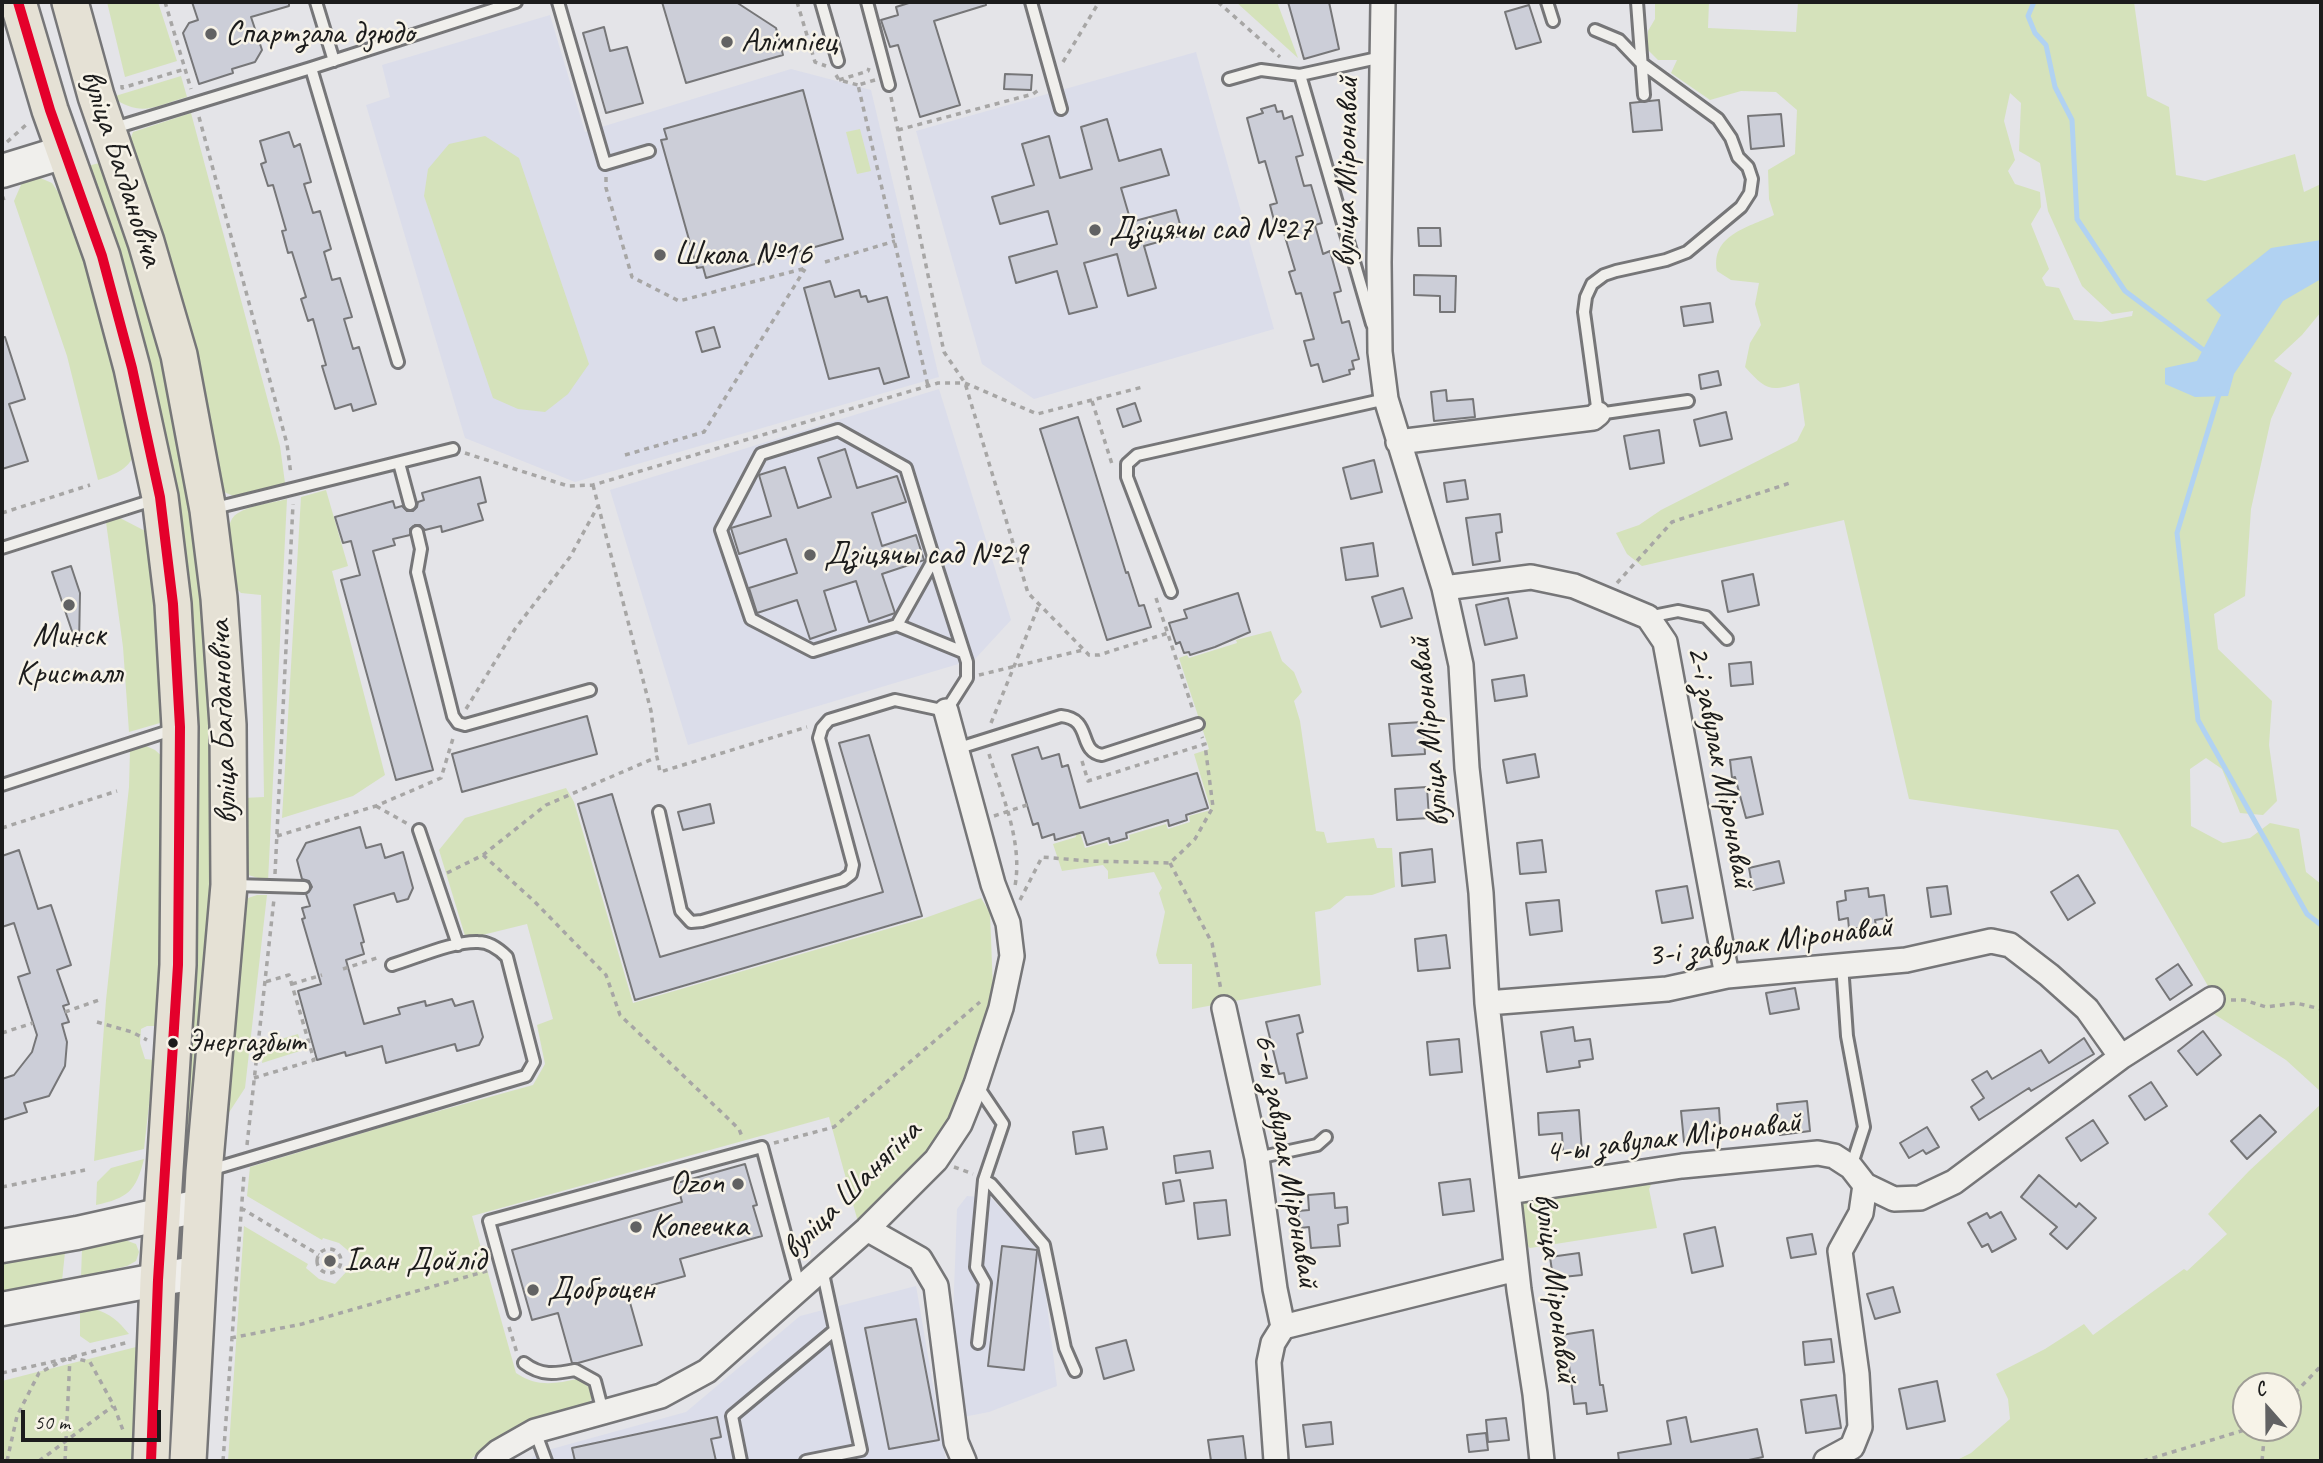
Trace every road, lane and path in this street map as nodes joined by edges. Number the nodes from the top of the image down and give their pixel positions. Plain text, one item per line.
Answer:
1 (18, 2) edge
2 (71, 2) edge
3 (316, 2) edge
4 (516, 2) edge
5 (558, 2) edge
6 (821, 2) edge
7 (867, 2) edge
8 (1031, 2) edge
9 (1099, 2) edge
10 (1218, 2) edge
11 (1383, 2) edge
12 (1547, 2) edge
13 (1637, 2) edge
14 (1553, 21) dead end
15 (1595, 30) dead end
16 (1382, 57) junction
17 (334, 61) junction
18 (838, 61) dead end
19 (1640, 62) junction
20 (311, 68) junction
21 (185, 69) dead end
22 (868, 71) dead end
23 (1300, 75) junction
24 (1052, 79) junction
25 (1229, 79) dead end
26 (839, 80) dead end
27 (888, 81) junction
28 (122, 88) dead end
29 (1644, 95) dead end
30 (1061, 109) dead end
31 (30, 122) dead end
32 (898, 130) junction
33 (107, 131) junction
34 (2, 147) edge
35 (649, 150) dead end
36 (64, 152) junction
37 (605, 164) junction
38 (3, 189) edge
39 (895, 241) junction
40 (825, 262) dead end
41 (1380, 352) junction
42 (398, 362) dead end
43 (928, 386) dead end
44 (1386, 398) junction
45 (1092, 401) dead end
46 (1688, 401) dead end
47 (1598, 414) junction
48 (1398, 442) junction
49 (453, 449) dead end
50 (625, 455) dead end
51 (399, 463) junction
52 (1113, 466) dead end
53 (1790, 483) dead end
54 (90, 485) dead end
55 (593, 485) dead end
56 (160, 497) junction
57 (410, 504) dead end
58 (598, 506) junction
59 (208, 510) junction
60 (3, 512) edge
61 (417, 533) dead end
62 (2, 548) edge
63 (934, 559) junction
64 (1444, 587) junction
65 (1171, 592) dead end
66 (1155, 595) dead end
67 (1604, 597) junction
68 (1039, 605) junction
69 (1648, 617) junction
70 (897, 625) junction
71 (1168, 633) junction
72 (1727, 639) dead end
73 (1083, 650) junction
74 (963, 652) junction
75 (1015, 666) junction
76 (967, 678) junction
77 (590, 690) dead end
78 (946, 711) junction
79 (830, 720) junction
80 (457, 723) junction
81 (1198, 724) junction
82 (180, 727) junction
83 (1205, 744) junction
84 (985, 745) junction
85 (955, 750) junction
86 (657, 757) junction
87 (1082, 758) dead end
88 (2, 785) edge
89 (117, 791) dead end
90 (1030, 804) dead end
91 (376, 806) junction
92 (1008, 811) junction
93 (659, 812) dead end
94 (975, 822) junction
95 (2, 828) edge
96 (419, 830) joint
97 (277, 836) dead end
98 (483, 855) junction
99 (1170, 863) junction
100 (436, 878) junction
101 (229, 885) junction
102 (304, 887) dead end
103 (1007, 891) dead end
104 (1008, 923) junction
105 (458, 945) junction
106 (1842, 964) junction
107 (392, 965) dead end
108 (322, 975) dead end
109 (1727, 976) junction
110 (1009, 977) junction
111 (264, 982) dead end
112 (292, 984) junction
113 (2211, 999) joint
114 (99, 1000) dead end
115 (1487, 1003) junction
116 (1224, 1008) joint
117 (2321, 1009) edge
118 (65, 1012) dead end
119 (97, 1022) dead end
120 (33, 1023) dead end
121 (2, 1033) edge
122 (149, 1041) dead end
123 (2120, 1058) junction
124 (254, 1077) dead end
125 (976, 1084) junction
126 (1326, 1137) dead end
127 (762, 1146) junction
128 (746, 1151) junction
129 (1257, 1158) junction
130 (936, 1160) junction
131 (85, 1170) dead end
132 (1858, 1176) junction
133 (984, 1180) junction
134 (2, 1187) edge
135 (204, 1188) junction
136 (1509, 1192) junction
137 (241, 1208) dead end
138 (162, 1214) junction
139 (867, 1229) junction
140 (2, 1246) edge
141 (319, 1255) junction
142 (501, 1266) junction
143 (822, 1269) junction
144 (1517, 1269) junction
145 (199, 1272) junction
146 (158, 1280) junction
147 (800, 1289) junction
148 (2, 1309) edge
149 (514, 1313) joint
150 (1283, 1327) junction
151 (835, 1330) junction
152 (231, 1338) dead end
153 (978, 1343) dead end
154 (70, 1357) junction
155 (524, 1363) joint
156 (2321, 1366) edge
157 (1075, 1371) dead end
158 (2, 1373) edge
159 (2302, 1386) edge
160 (114, 1406) junction
161 (604, 1412) junction
162 (535, 1431) junction
163 (2232, 1434) edge
164 (123, 1441) dead end
165 (2264, 1442) edge
166 (7, 1461) edge
167 (39, 1461) edge
168 (65, 1461) edge
169 (151, 1461) edge
170 (188, 1461) edge
171 (488, 1461) edge
172 (546, 1461) edge
173 (741, 1461) edge
174 (806, 1461) edge
175 (964, 1461) edge
176 (1276, 1461) edge
177 (1542, 1461) edge
178 (1826, 1461) edge
179 (2143, 1461) edge
180 (2262, 1461) edge

1 - 36 main road, вуліца Багдановіча
2 - 33 main road, вуліца Багдановіча
3 - 17 lane
4 - 17 lane
5 - 37 lane
6 - 18 lane
7 - 27 lane
8 - 24 lane
9 - 24 path
10 - 23 path
11 - 16 street, вуліца Міронавай
12 - 14 lane
13 - 19 lane
15 - 19 lane
16 - 23 lane
16 - 41 street, вуліца Міронавай
17 - 20 lane
19 - 29 lane
19 - 47 lane
20 - 33 lane
20 - 42 lane
21 - 28 path
22 - 26 path
23 - 25 lane
23 - 41 lane
24 - 30 lane
24 - 32 path
27 - 32 path
27 - 39 path
31 - 34 path
32 - 68 path
33 - 36 main road
33 - 59 main road, вуліца Багдановіча
35 - 37 lane
36 - 38 main road
36 - 56 main road, вуліца Багдановіча
37 - 50 path
39 - 40 path
39 - 43 path
41 - 44 street, вуліца Міронавай
44 - 48 street, вуліца Міронавай
44 - 65 lane
45 - 52 path
46 - 47 lane
47 - 48 street
48 - 64 street, вуліца Міронавай
49 - 51 lane
51 - 57 lane
51 - 59 lane
53 - 67 path
54 - 60 path
55 - 58 path
56 - 62 lane
56 - 82 main road, вуліца Багдановіча
58 - 80 path
58 - 86 path
59 - 101 main road, вуліца Багдановіча
61 - 80 lane
63 - 70 lane
63 - 70 lane
63 - 74 lane
64 - 67 street, 2-і завулак Міронавай
64 - 115 street, вуліца Міронавай
66 - 71 path
67 - 69 street, 2-і завулак Міронавай
68 - 73 path
68 - 75 path
69 - 72 lane
69 - 109 street, 2-і завулак Міронавай
70 - 74 lane
71 - 73 path
71 - 81 path
73 - 75 path
74 - 76 lane
75 - 76 path
75 - 84 path
76 - 78 lane
77 - 80 lane
78 - 79 lane
78 - 85 street, вуліца Шанягіна
79 - 86 path
79 - 93 lane
80 - 91 path
81 - 83 path
81 - 84 lane
82 - 88 lane
82 - 138 main road, вуліца Багдановіча
83 - 87 path
83 - 99 path
84 - 85 lane
84 - 92 path
85 - 94 street, вуліца Шанягіна
86 - 98 path
89 - 95 path
90 - 92 path
91 - 96 path
91 - 97 path
92 - 94 path
92 - 103 path
94 - 104 street, вуліца Шанягіна
96 - 100 lane
98 - 100 path
98 - 128 path
99 - 104 path
99 - 116 path
100 - 105 lane
101 - 102 lane
101 - 135 main road, вуліца Багдановіча
104 - 110 street, вуліца Шанягіна
105 - 107 lane
105 - 135 lane
106 - 109 street, 3-і завулак Міронавай
106 - 123 street, 3-і завулак Міронавай
106 - 132 lane
108 - 112 path
109 - 115 street, 3-і завулак Міронавай
110 - 125 street, вуліца Шанягіна
110 - 127 path
111 - 112 path
112 - 124 path
113 - 117 path
113 - 123 street, 4-ы завулак Міронавай
114 - 118 path
115 - 136 street, вуліца Міронавай
116 - 129 street, 6-ы завулак Міронавай
119 - 122 path
120 - 121 path
123 - 132 street, 4-ы завулак Міронавай
125 - 130 street, вуліца Шанягіна
125 - 133 lane
126 - 129 lane
127 - 128 lane
127 - 147 lane
128 - 142 lane
129 - 150 street, 6-ы завулак Міронавай
130 - 133 path
130 - 139 street, вуліца Шанягіна
131 - 134 path
132 - 136 street, 4-ы завулак Міронавай
132 - 178 street
133 - 153 lane
133 - 157 lane
135 - 138 main road
135 - 145 main road, вуліца Багдановіча
136 - 144 street, вуліца Міронавай
137 - 141 path
138 - 140 main road
138 - 146 main road, вуліца Багдановіча
139 - 143 street, вуліца Шанягіна
139 - 175 street
141 - 141 path
142 - 149 lane
142 - 152 path
143 - 147 street, вуліца Шанягіна
143 - 151 lane
144 - 150 street, 6-ы завулак Міронавай
144 - 177 street, вуліца Міронавай
145 - 146 main road
145 - 170 main road, вуліца Багдановіча
146 - 148 main road
146 - 169 main road, вуліца Багдановіча
147 - 161 street, вуліца Шанягіна
149 - 155 path
150 - 176 street, 6-ы завулак Міронавай
151 - 173 lane
151 - 174 lane
154 - 158 path
154 - 160 path
154 - 166 path
154 - 168 path
155 - 161 lane
156 - 159 path
160 - 164 path
160 - 167 path
161 - 162 street, вуліца Шанягіна
162 - 171 street, вуліца Шанягіна
162 - 172 lane
163 - 179 path
165 - 180 path

